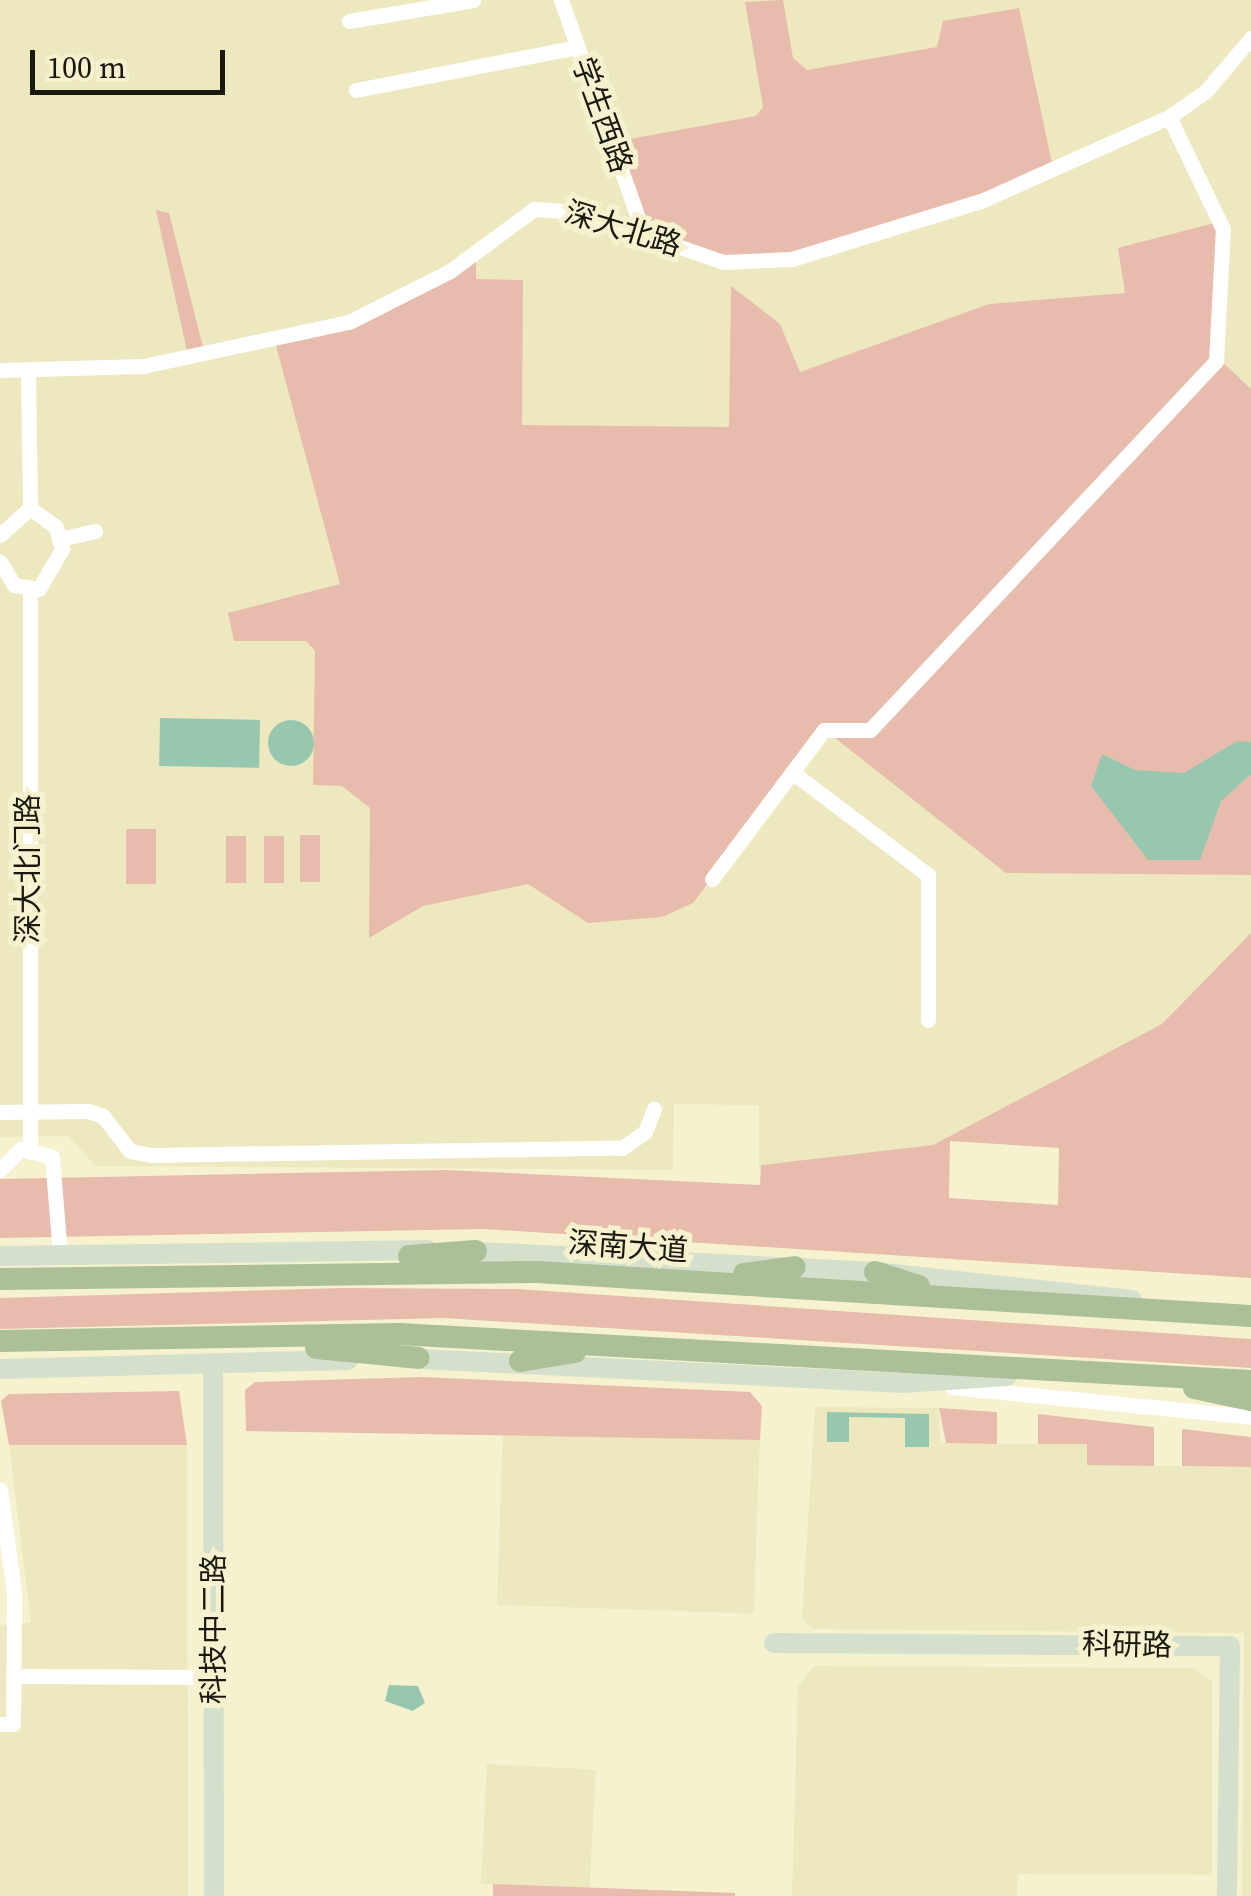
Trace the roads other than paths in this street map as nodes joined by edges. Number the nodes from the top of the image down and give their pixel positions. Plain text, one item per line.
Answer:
1 (473, 0) edge
2 (561, 0) edge
3 (449, 2) edge
4 (348, 21) dead end
5 (1251, 38) edge
6 (577, 47) junction
7 (356, 90) dead end
8 (1169, 118) junction
9 (643, 230) junction
10 (0, 370) edge
11 (28, 374) junction
12 (30, 508) junction
13 (95, 531) dead end
14 (0, 535) edge
15 (60, 538) junction
16 (0, 562) edge
17 (30, 591) junction
18 (792, 772) junction
19 (712, 879) dead end
20 (928, 1020) dead end
21 (30, 1110) junction
22 (654, 1110) dead end
23 (0, 1112) edge
24 (30, 1148) junction
25 (0, 1170) edge
26 (476, 1251) junction
27 (60, 1254) junction
28 (0, 1256) edge
29 (795, 1267) junction
30 (218, 1272) junction
31 (875, 1272) junction
32 (0, 1279) edge
33 (692, 1282) junction
34 (956, 1297) junction
35 (1197, 1312) junction
36 (1251, 1316) edge
37 (198, 1336) junction
38 (0, 1340) edge
39 (623, 1344) junction
40 (418, 1358) junction
41 (520, 1360) junction
42 (214, 1362) junction
43 (0, 1369) edge
44 (1084, 1370) junction
45 (1122, 1372) junction
46 (1251, 1381) edge
47 (903, 1383) junction
48 (1251, 1400) edge
49 (1251, 1417) edge
50 (0, 1490) edge
51 (7, 1608) edge
52 (774, 1643) dead end
53 (13, 1676) junction
54 (214, 1678) junction
55 (6, 1724) edge
56 (214, 1896) edge
57 (1226, 1896) edge

1 - 3 street
2 - 6 street, 学生西路
3 - 4 street
5 - 8 street, 深大北路
6 - 7 street
6 - 9 street, 学生西路
8 - 9 street, 深大北路
8 - 18 street
9 - 11 street, 深大北路
10 - 11 street, 深大北路
11 - 12 street
12 - 14 street
12 - 15 street
13 - 15 street
15 - 17 street
16 - 17 street
17 - 21 street, 深大北门路
18 - 19 street
18 - 20 street
21 - 22 street
21 - 23 street
21 - 24 street, 深大北门路
24 - 25 street
24 - 27 street
26 - 27 main road
26 - 29 main road
26 - 30 main road
27 - 28 main road
29 - 31 main road
29 - 33 main road
30 - 32 main road, 深南大道
30 - 33 main road, 深南大道
31 - 34 main road
31 - 35 main road
33 - 34 main road, 深南大道
34 - 35 main road, 深南大道
35 - 36 main road, 深南大道
37 - 38 main road
37 - 39 main road
37 - 40 main road
39 - 41 main road
39 - 44 main road
40 - 41 main road
40 - 42 main road
41 - 47 main road
42 - 43 main road
42 - 54 main road, 科技中二路
44 - 45 main road
44 - 47 main road
45 - 46 main road
45 - 48 main road
47 - 49 street
50 - 51 street
51 - 53 street
52 - 57 main road, 科研路
53 - 54 street
53 - 55 street
54 - 56 main road, 科技中二路

